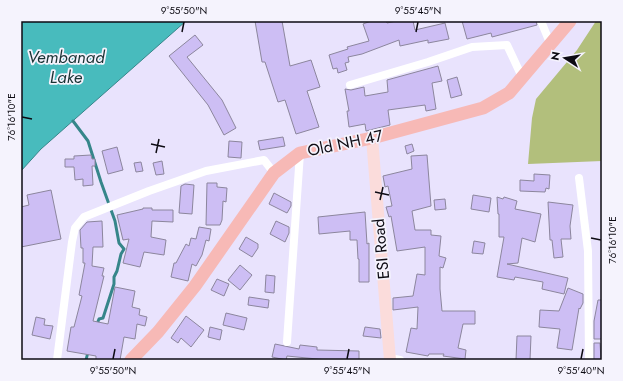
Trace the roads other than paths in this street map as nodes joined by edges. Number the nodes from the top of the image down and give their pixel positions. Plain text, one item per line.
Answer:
1 (542, 21) edge
2 (570, 21) edge
3 (550, 43) junction
4 (522, 78) junction
5 (350, 85) dead end
6 (372, 138) junction
7 (300, 153) junction
8 (274, 173) junction
9 (579, 178) dead end
10 (287, 342) dead end
11 (393, 359) edge
12 (57, 360) edge
13 (131, 360) edge
14 (589, 360) edge

1 - 3 street
2 - 3 main road, Old NH 47
3 - 4 main road, Old NH 47
4 - 5 street
4 - 6 main road, Old NH 47
6 - 7 main road, Old NH 47
6 - 11 main road, ESI Road
7 - 8 main road, Old NH 47
7 - 10 street
8 - 12 street
8 - 13 main road, Old NH 47
9 - 14 street

